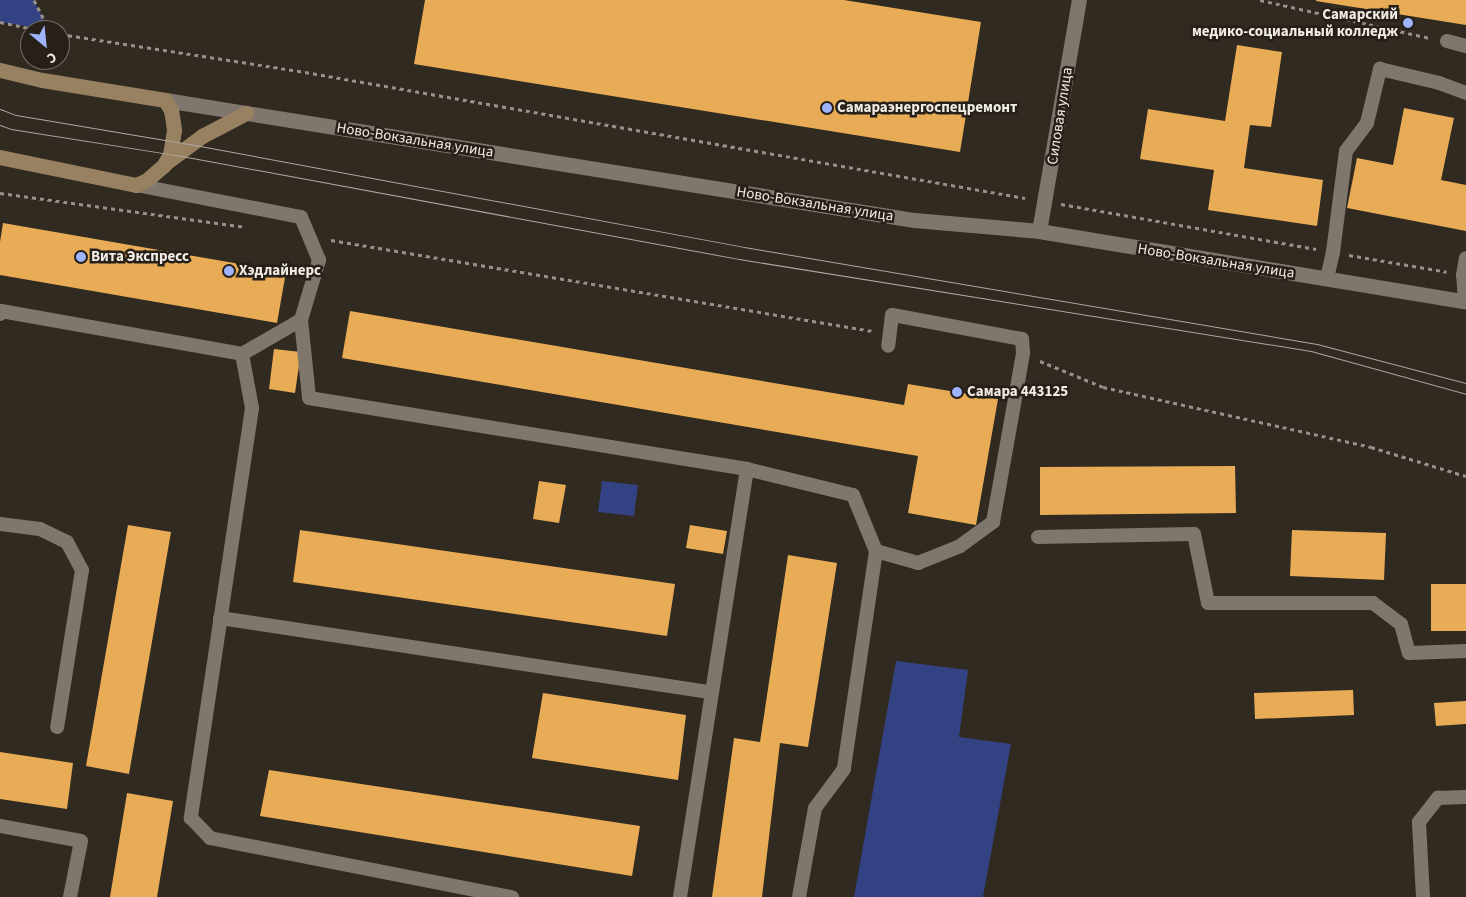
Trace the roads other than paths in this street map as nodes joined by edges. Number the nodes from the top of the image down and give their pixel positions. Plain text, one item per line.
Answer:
1 (1079, 0) edge
2 (1447, 41) road end
3 (1466, 46) edge
4 (0, 70) edge
5 (1466, 93) edge
6 (165, 100) junction
7 (243, 112) junction
8 (0, 156) edge
9 (164, 165) junction
10 (136, 185) junction
11 (1039, 232) junction
12 (1466, 258) edge
13 (1327, 278) junction
14 (1466, 302) edge
15 (0, 314) edge
16 (301, 320) junction
17 (889, 340) road end
18 (242, 354) junction
19 (747, 469) junction
20 (0, 524) edge
21 (1038, 537) dead end
22 (876, 552) junction
23 (220, 618) junction
24 (1466, 651) edge
25 (711, 692) junction
26 (57, 727) dead end
27 (1466, 797) edge
28 (0, 826) edge
29 (70, 897) edge
30 (512, 897) edge
31 (680, 897) edge
32 (799, 897) edge
33 (1423, 897) edge

1 - 11 street, Силовая улица
2 - 3 lane
4 - 6 main road, Ново-Вокзальная улица
5 - 13 lane
6 - 7 street, Ново-Вокзальная улица
6 - 9 main road
7 - 9 main road
7 - 11 street, Ново-Вокзальная улица
8 - 10 main road
9 - 10 main road
10 - 16 lane
11 - 13 street, Ново-Вокзальная улица
12 - 14 lane
13 - 14 street, Ново-Вокзальная улица
15 - 18 lane
16 - 18 lane
16 - 19 lane
17 - 22 lane
18 - 23 lane
19 - 22 lane
19 - 25 lane
20 - 26 lane
21 - 24 lane
22 - 32 lane
23 - 25 lane
23 - 30 lane
25 - 31 lane
27 - 33 lane
28 - 29 lane

